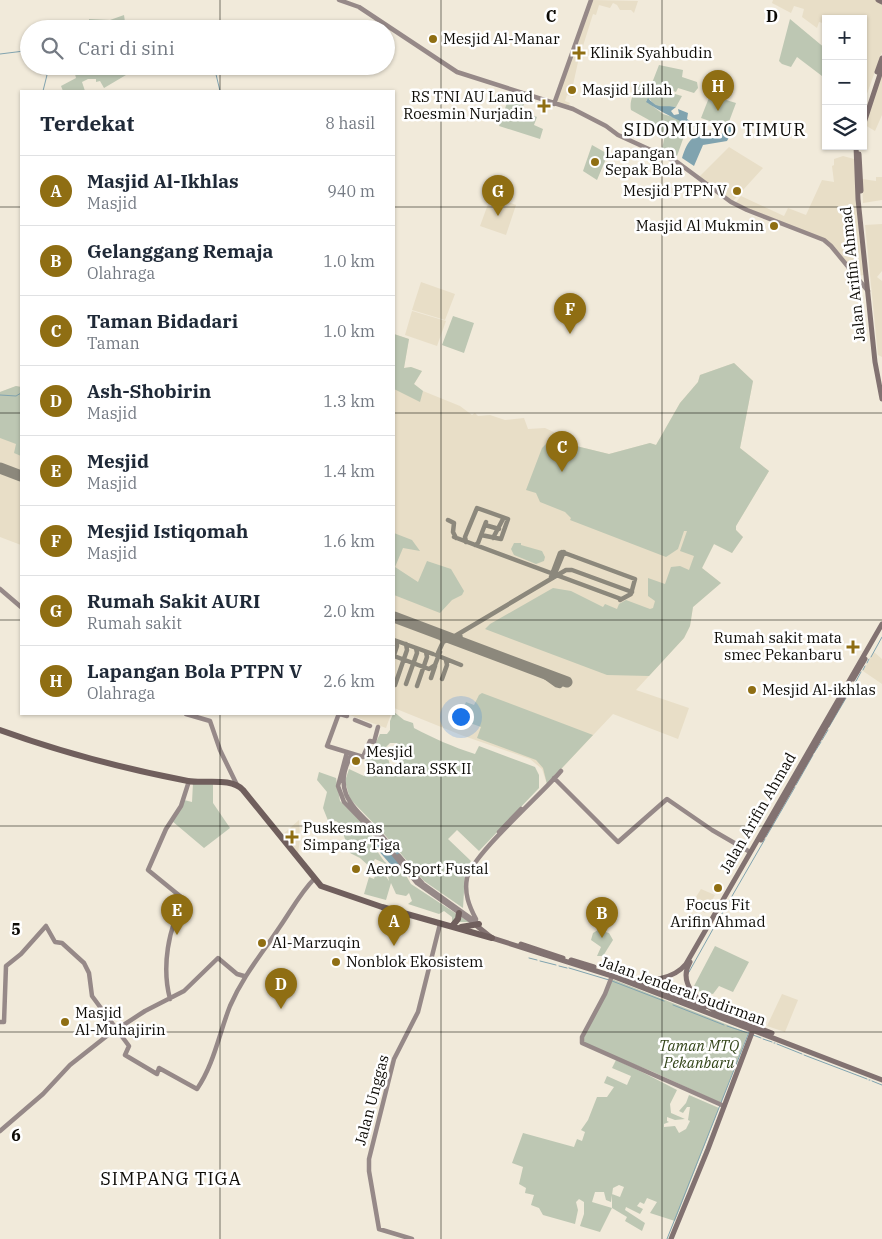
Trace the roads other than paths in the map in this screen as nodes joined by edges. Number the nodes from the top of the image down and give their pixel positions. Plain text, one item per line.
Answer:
1 (339, 0) edge
2 (591, 0) edge
3 (878, 0) edge
4 (882, 2) edge
5 (379, 20) edge
6 (395, 31) edge
7 (882, 58) edge
8 (882, 68) edge
9 (868, 103) junction
10 (554, 104) junction
11 (867, 108) edge
12 (858, 150) edge
13 (861, 214) junction
14 (866, 273) junction
15 (854, 274) junction
16 (868, 291) junction
17 (874, 339) junction
18 (882, 385) edge
19 (882, 399) edge
20 (0, 589) edge
21 (20, 606) edge
22 (882, 624) edge
23 (882, 630) edge
24 (844, 693) junction
25 (189, 715) edge
26 (339, 715) edge
27 (342, 715) edge
28 (355, 719) dead end
29 (370, 725) dead end
30 (0, 728) edge
31 (378, 728) dead end
32 (330, 744) junction
33 (346, 752) junction
34 (352, 754) junction
35 (799, 770) junction
36 (561, 771) dead end
37 (168, 775) junction
38 (554, 778) junction
39 (189, 781) junction
40 (237, 784) junction
41 (360, 815) junction
42 (491, 843) junction
43 (748, 851) junction
44 (314, 879) junction
45 (733, 885) junction
46 (467, 906) junction
47 (460, 911) junction
48 (472, 918) junction
49 (436, 922) junction
50 (452, 925) junction
51 (478, 925) junction
52 (492, 938) junction
53 (544, 953) junction
54 (244, 976) junction
55 (612, 976) junction
56 (631, 980) junction
57 (670, 997) junction
58 (170, 999) junction
59 (717, 1012) junction
60 (2, 1022) edge
61 (117, 1029) junction
62 (753, 1030) junction
63 (847, 1064) junction
64 (882, 1079) edge
65 (722, 1105) junction
66 (0, 1131) edge
67 (412, 1239) edge
68 (670, 1239) edge

1 - 5 street
2 - 10 street
3 - 4 main road
6 - 10 street
7 - 9 main road
8 - 9 main road
9 - 11 main road
10 - 15 street
12 - 13 main road, Jalan Arifin Ahmad
13 - 14 main road, Jalan Arifin Ahmad
13 - 17 main road, Jalan Arifin Ahmad
14 - 15 street
14 - 16 main road, Jalan Arifin Ahmad
15 - 16 street
16 - 17 main road, Jalan Arifin Ahmad
17 - 18 main road, Jalan Arifin Ahmad
17 - 19 main road, Jalan Arifin Ahmad
20 - 21 street
22 - 24 main road, Jalan Arifin Ahmad
23 - 24 main road, Jalan Arifin Ahmad
24 - 35 main road, Jalan Arifin Ahmad
25 - 40 street
26 - 32 street
27 - 32 street
28 - 29 street
30 - 37 highway
31 - 34 street
32 - 33 street
33 - 34 street
33 - 41 street
34 - 41 street
35 - 43 main road, Jalan Arifin Ahmad
35 - 45 main road, Jalan Arifin Ahmad
36 - 38 street
37 - 39 highway
37 - 40 highway
38 - 42 street
38 - 43 street
39 - 40 highway
39 - 58 street
40 - 44 highway
41 - 47 street
42 - 46 street
42 - 51 street
43 - 45 main road, Jalan Arifin Ahmad
44 - 49 highway
44 - 54 street
45 - 56 main road, Jalan Arifin Ahmad
45 - 59 main road, Jalan Arifin Ahmad
46 - 47 street
46 - 48 street
47 - 48 street
47 - 50 highway
47 - 51 street
48 - 51 street
49 - 50 highway
49 - 52 highway
49 - 67 street, Jalan Unggas
50 - 51 highway
51 - 52 main road, Jalan Jenderal Sudirman
51 - 53 main road, Jalan Jenderal Sudirman
52 - 53 main road, Jalan Jenderal Sudirman
53 - 55 main road, Jalan Jenderal Sudirman
53 - 56 main road, Jalan Jenderal Sudirman
54 - 58 street
54 - 61 street
55 - 57 main road, Jalan Jenderal Sudirman
55 - 65 street
56 - 57 main road, Jalan Jenderal Sudirman
57 - 59 main road, Jalan Jenderal Sudirman
57 - 62 main road, Jalan Jenderal Sudirman
58 - 61 street
59 - 63 main road, Jalan Jenderal Sudirman
60 - 61 street
61 - 66 street
62 - 63 main road, Jalan Jenderal Sudirman
62 - 65 main road
63 - 64 main road, Jalan Jenderal Sudirman
65 - 68 main road

